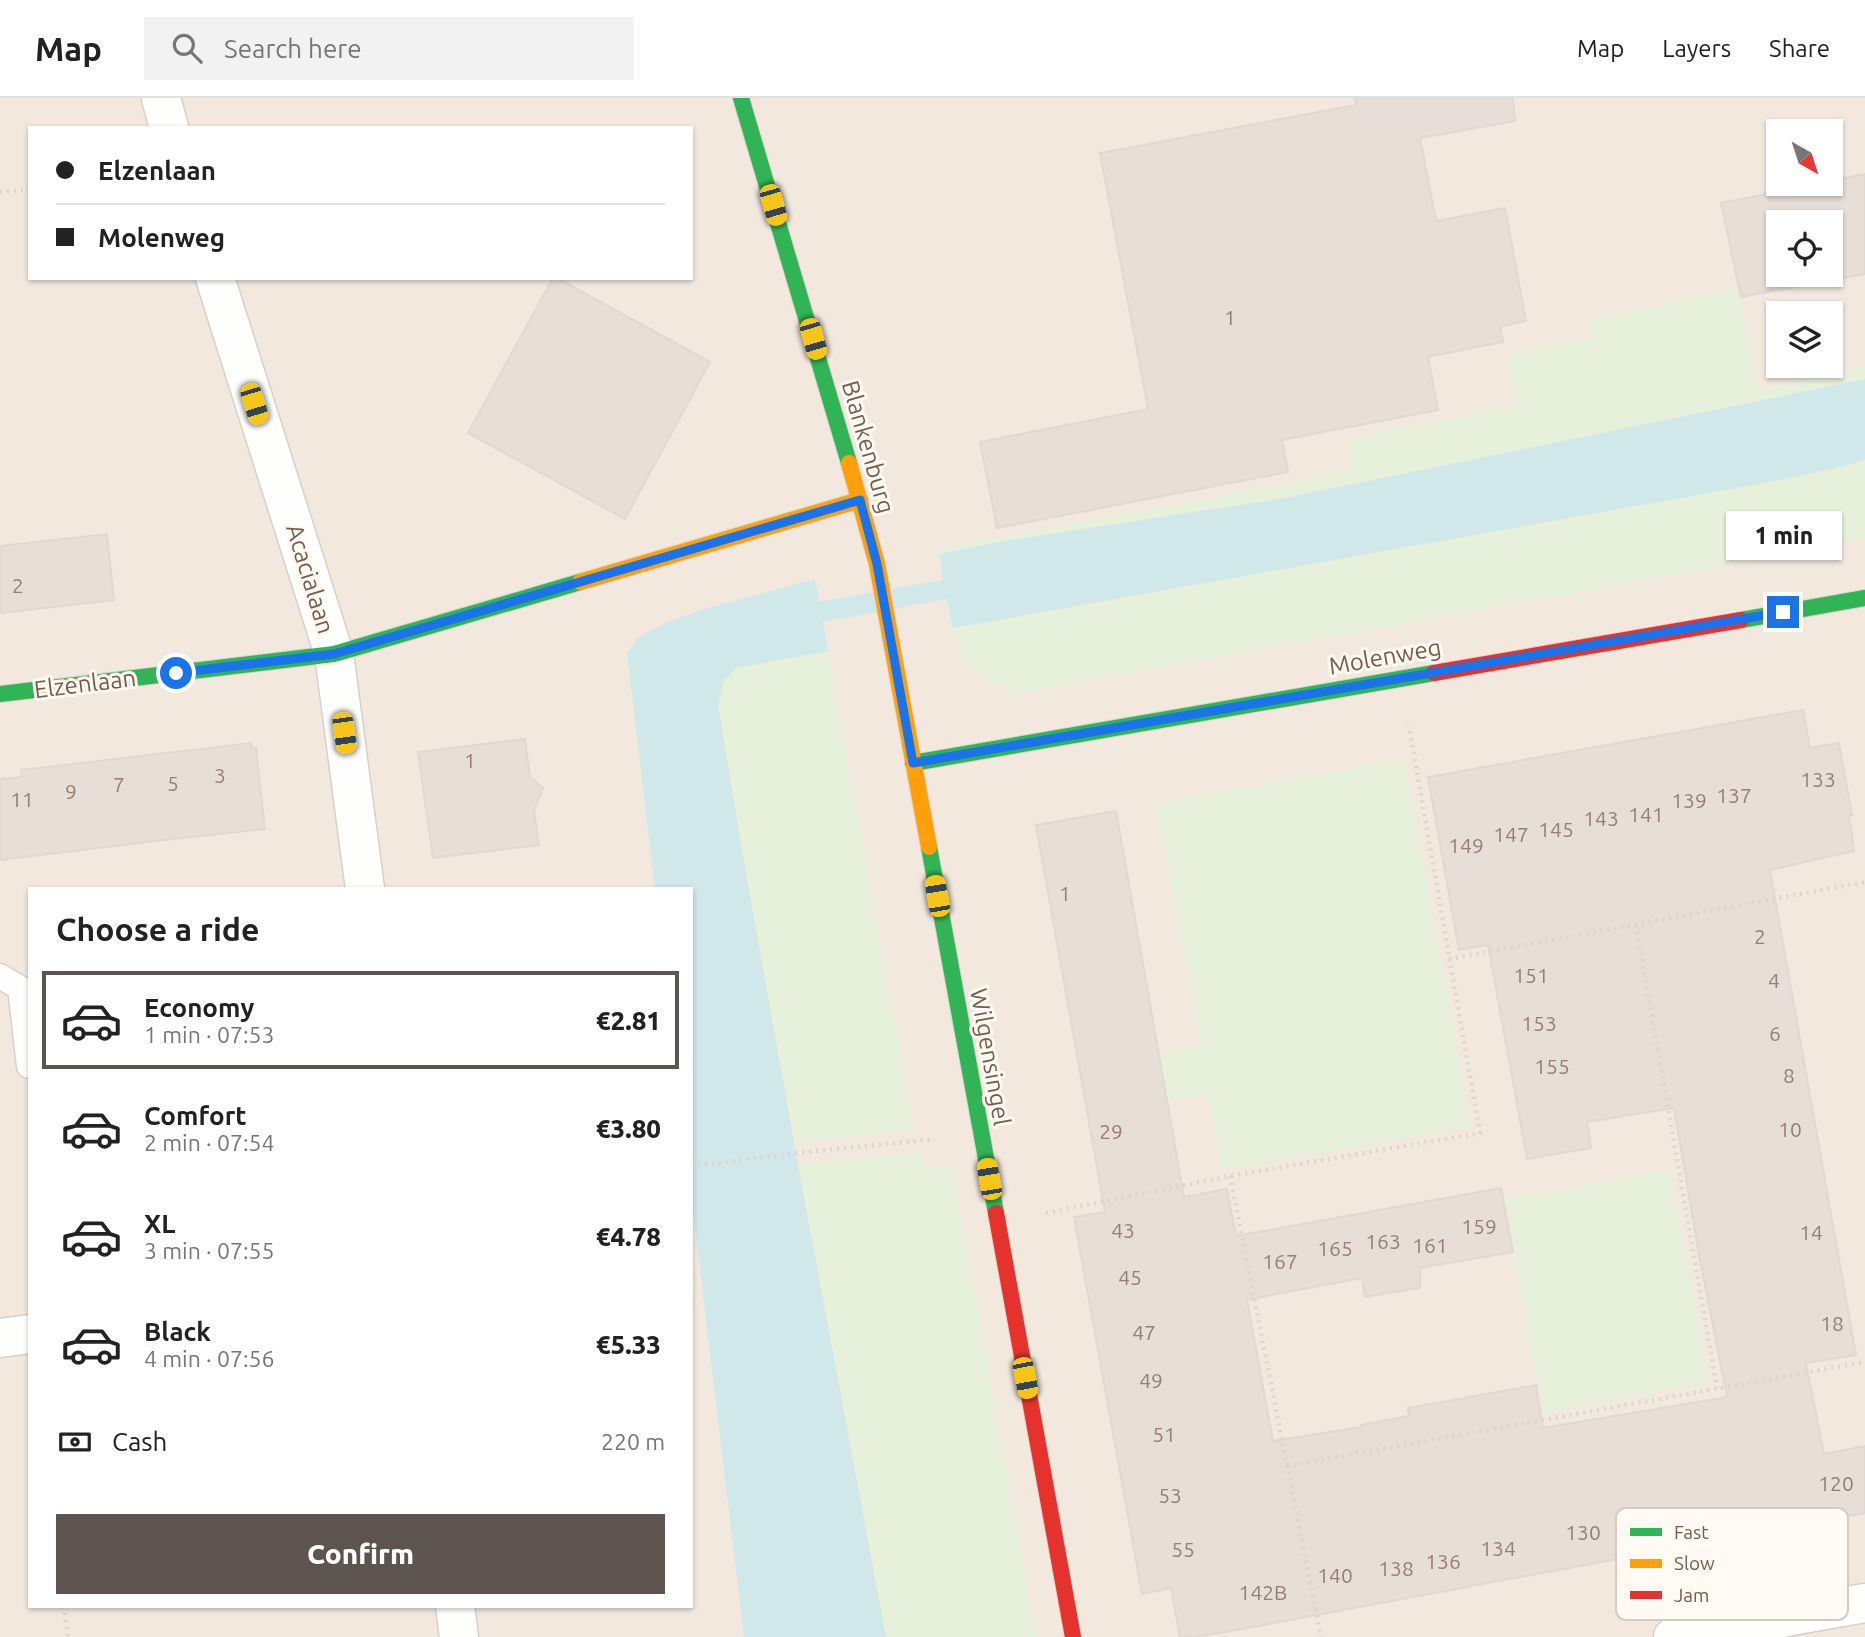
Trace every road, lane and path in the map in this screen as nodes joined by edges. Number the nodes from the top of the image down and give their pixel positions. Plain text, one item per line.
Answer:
1 (161, 98) edge
2 (741, 98) edge
3 (168, 126) edge
4 (28, 189) edge
5 (0, 192) edge
6 (216, 280) edge
7 (860, 500) junction
8 (1865, 598) edge
9 (892, 650) joint
10 (334, 654) junction
11 (1401, 678) junction
12 (0, 694) edge
13 (913, 763) junction
14 (1865, 882) edge
15 (365, 887) edge
16 (1636, 925) junction
17 (1449, 959) junction
18 (0, 976) edge
19 (28, 1057) edge
20 (981, 1135) junction
21 (693, 1166) edge
22 (1230, 1176) junction
23 (997, 1222) junction
24 (28, 1334) edge
25 (0, 1338) edge
26 (1865, 1362) edge
27 (1717, 1388) junction
28 (1287, 1466) junction
29 (64, 1608) edge
30 (455, 1608) edge
31 (1770, 1620) edge
32 (68, 1637) edge
33 (458, 1637) edge
34 (1073, 1637) edge
35 (1321, 1637) edge
36 (1674, 1637) edge

1 - 3 street
2 - 7 street, Blankenburg
4 - 5 path
6 - 10 street, Acacialaan
7 - 9 street, Blankenburg
7 - 10 street, Elzenlaan
8 - 11 street, Molenweg
9 - 13 street, Wilgensingel
10 - 12 street, Elzenlaan
10 - 15 street, Acacialaan
11 - 13 street, Molenweg
11 - 17 path
13 - 20 street, Wilgensingel
14 - 16 path
16 - 17 path
16 - 27 path
17 - 22 path
18 - 19 lane
20 - 21 path
20 - 23 street, Wilgensingel
22 - 23 path
22 - 28 path
23 - 34 street, Wilgensingel
24 - 25 street
26 - 27 path
27 - 28 path
28 - 35 path
29 - 32 path
30 - 33 street
31 - 36 street

